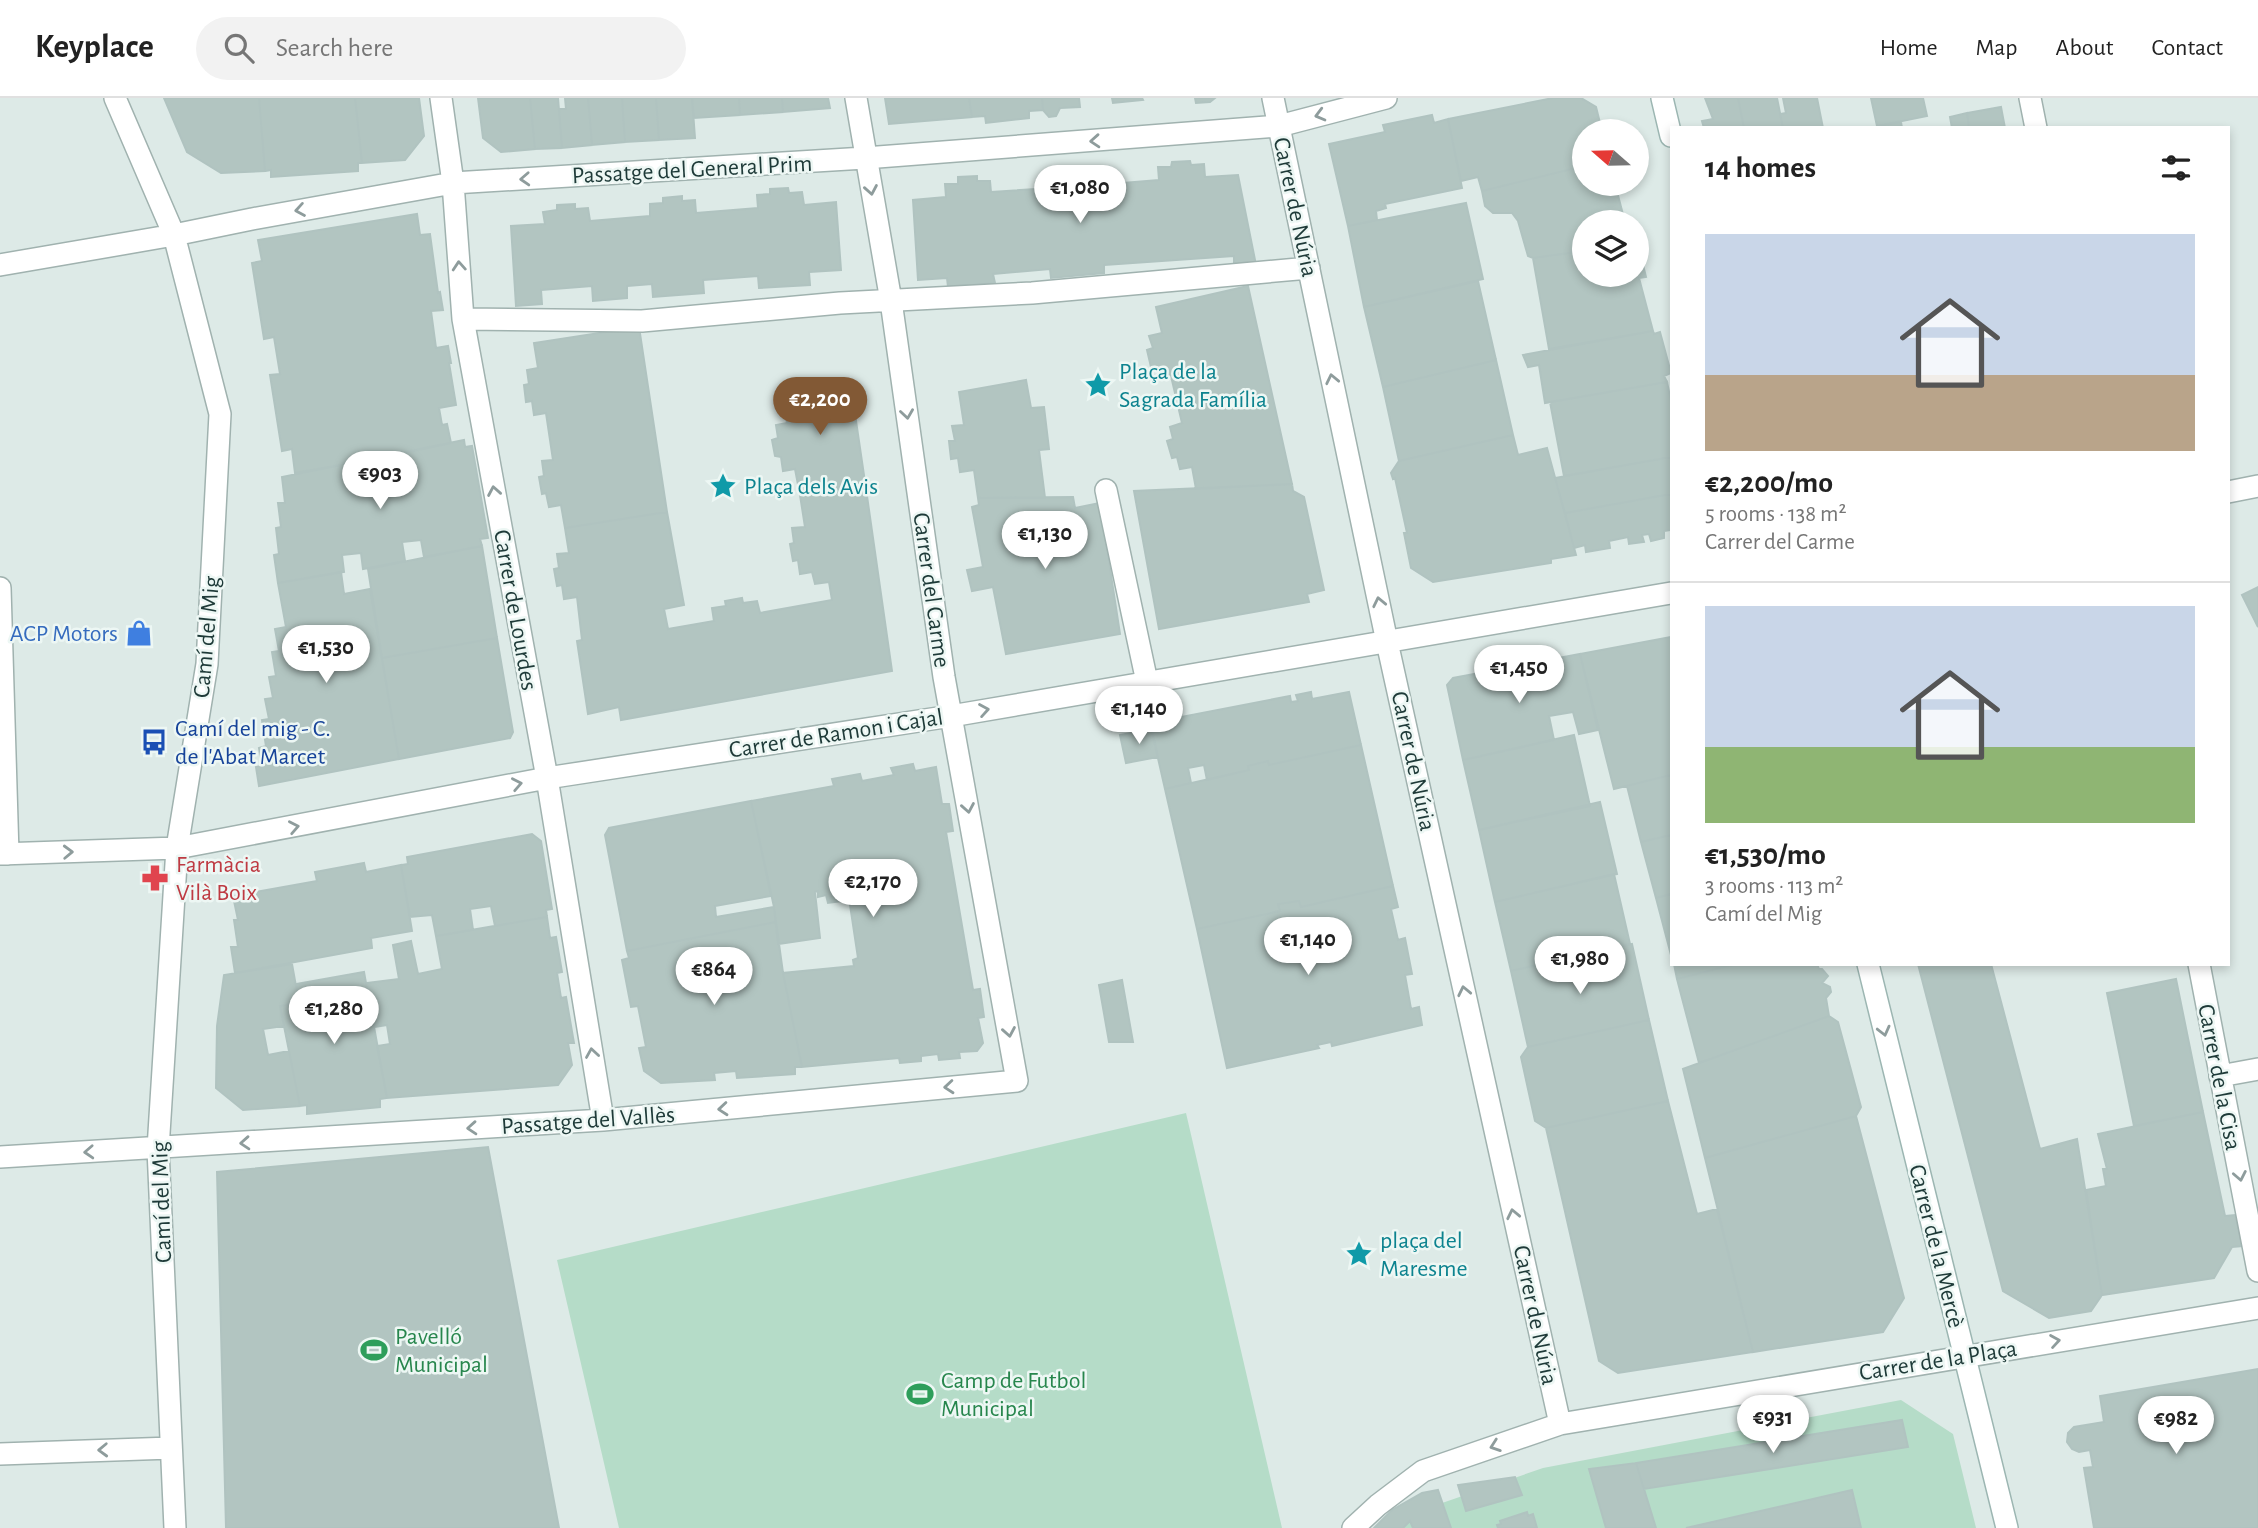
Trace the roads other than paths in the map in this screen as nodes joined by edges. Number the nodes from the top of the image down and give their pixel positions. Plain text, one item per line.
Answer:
1 (116, 98) edge
2 (442, 98) edge
3 (856, 98) edge
4 (1273, 98) edge
5 (1386, 98) edge
6 (1662, 98) edge
7 (2030, 98) edge
8 (1279, 126) junction
9 (2036, 126) edge
10 (1670, 132) edge
11 (865, 158) junction
12 (453, 183) junction
13 (174, 235) junction
14 (0, 264) edge
15 (1309, 268) junction
16 (891, 301) junction
17 (463, 319) junction
18 (2258, 486) edge
19 (1106, 490) dead end
20 (2230, 492) edge
21 (0, 588) edge
22 (1670, 593) edge
23 (1387, 642) junction
24 (1147, 682) junction
25 (951, 716) junction
26 (547, 778) junction
27 (177, 848) junction
28 (4, 854) edge
29 (1868, 966) edge
30 (2199, 966) edge
31 (2258, 1069) edge
32 (2220, 1076) junction
33 (1017, 1081) joint
34 (603, 1120) junction
35 (158, 1149) junction
36 (0, 1157) edge
37 (2258, 1271) edge
38 (2258, 1308) edge
39 (1964, 1356) junction
40 (1560, 1424) junction
41 (171, 1448) junction
42 (0, 1454) edge
43 (175, 1528) edge
44 (1353, 1528) edge
45 (2007, 1528) edge

1 - 13 street, Camí del Mig
2 - 12 street, Carrer de Lourdes
3 - 11 street, Carrer del Carme
4 - 8 street, Carrer de Núria
5 -> 8 street, Passatge del General Prim
6 - 10 street
7 - 9 street
8 -> 11 street, Passatge del General Prim
8 - 15 street, Carrer de Núria
11 -> 12 street, Passatge del General Prim
11 -> 16 street, Carrer del Carme
12 -> 13 street, Passatge del General Prim
17 -> 12 street, Carrer de Lourdes
13 - 14 street, Passatge del General Prim
13 - 27 street, Camí del Mig
15 - 16 street
23 -> 15 street, Carrer de Núria
16 - 17 street
16 -> 25 street, Carrer del Carme
26 -> 17 street, Carrer de Lourdes
18 - 20 street
19 - 24 street
21 - 28 street
22 - 23 street, Carrer de Ramon i Cajal
23 - 24 street, Carrer de Ramon i Cajal
40 -> 23 street, Carrer de Núria
25 -> 24 street, Carrer de Ramon i Cajal
25 - 26 street, Carrer de Ramon i Cajal
25 -> 33 street, Carrer del Carme
27 -> 26 street, Carrer de Ramon i Cajal
34 -> 26 street, Carrer de Lourdes
28 -> 27 street, Carrer de Ramon i Cajal
27 - 35 street, Camí del Mig
29 -> 39 street, Carrer de la Mercè
30 - 32 street, Carrer de la Cisa
31 - 32 street
32 -> 37 street, Carrer de la Cisa
33 -> 34 street, Passatge del Vallès
34 -> 35 street, Passatge del Vallès
35 -> 36 street, Passatge del Vallès
35 - 41 street, Camí del Mig
39 -> 38 street, Carrer de la Plaça
39 - 40 street, Carrer de la Plaça
39 - 45 street, Carrer de la Mercè
40 -> 44 street, Carrer de la Plaça
41 -> 42 street
41 - 43 street, Camí del Mig

